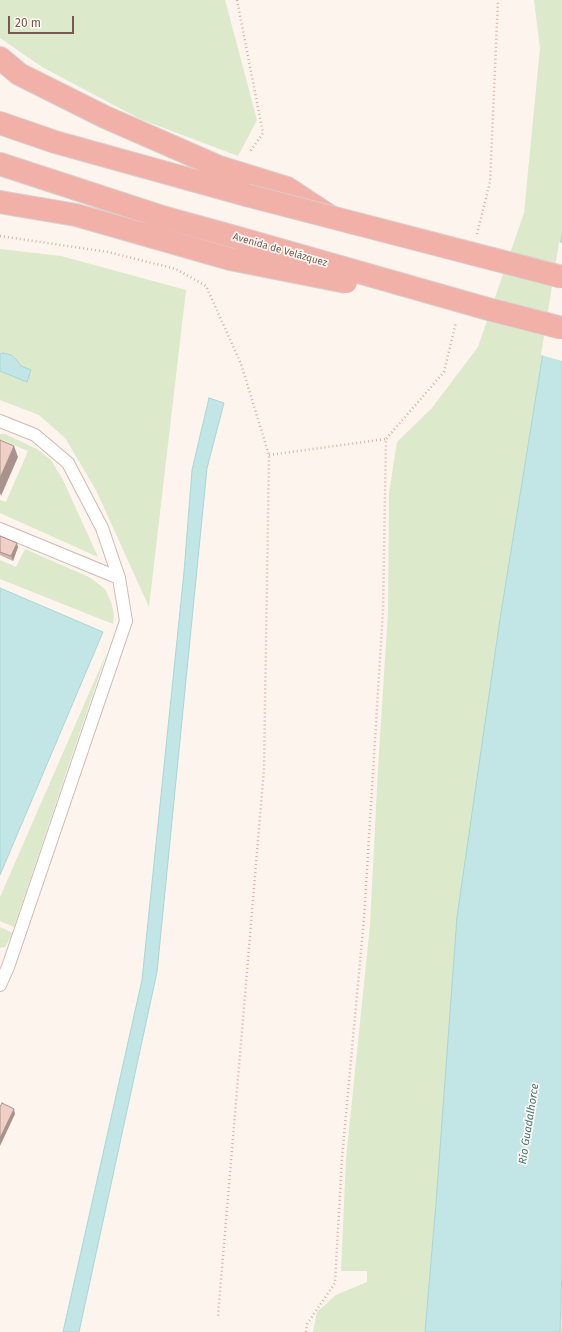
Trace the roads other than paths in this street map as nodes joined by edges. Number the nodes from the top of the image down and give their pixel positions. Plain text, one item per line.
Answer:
1 (0, 58) edge
2 (0, 123) edge
3 (0, 164) edge
4 (248, 176) junction
5 (0, 202) edge
6 (562, 277) edge
7 (488, 309) junction
8 (562, 328) edge
9 (0, 421) edge
10 (0, 529) edge
11 (119, 578) junction
12 (4, 965) edge
13 (0, 985) edge

1 - 4 highway
2 - 4 highway
3 - 7 highway, Avenida de Velázquez, bridge
4 - 6 highway, bridge
5 - 7 highway, bridge
7 - 8 highway, Avenida de Velázquez, bridge
9 - 11 lane
10 - 11 lane
11 - 12 lane
12 - 13 lane

